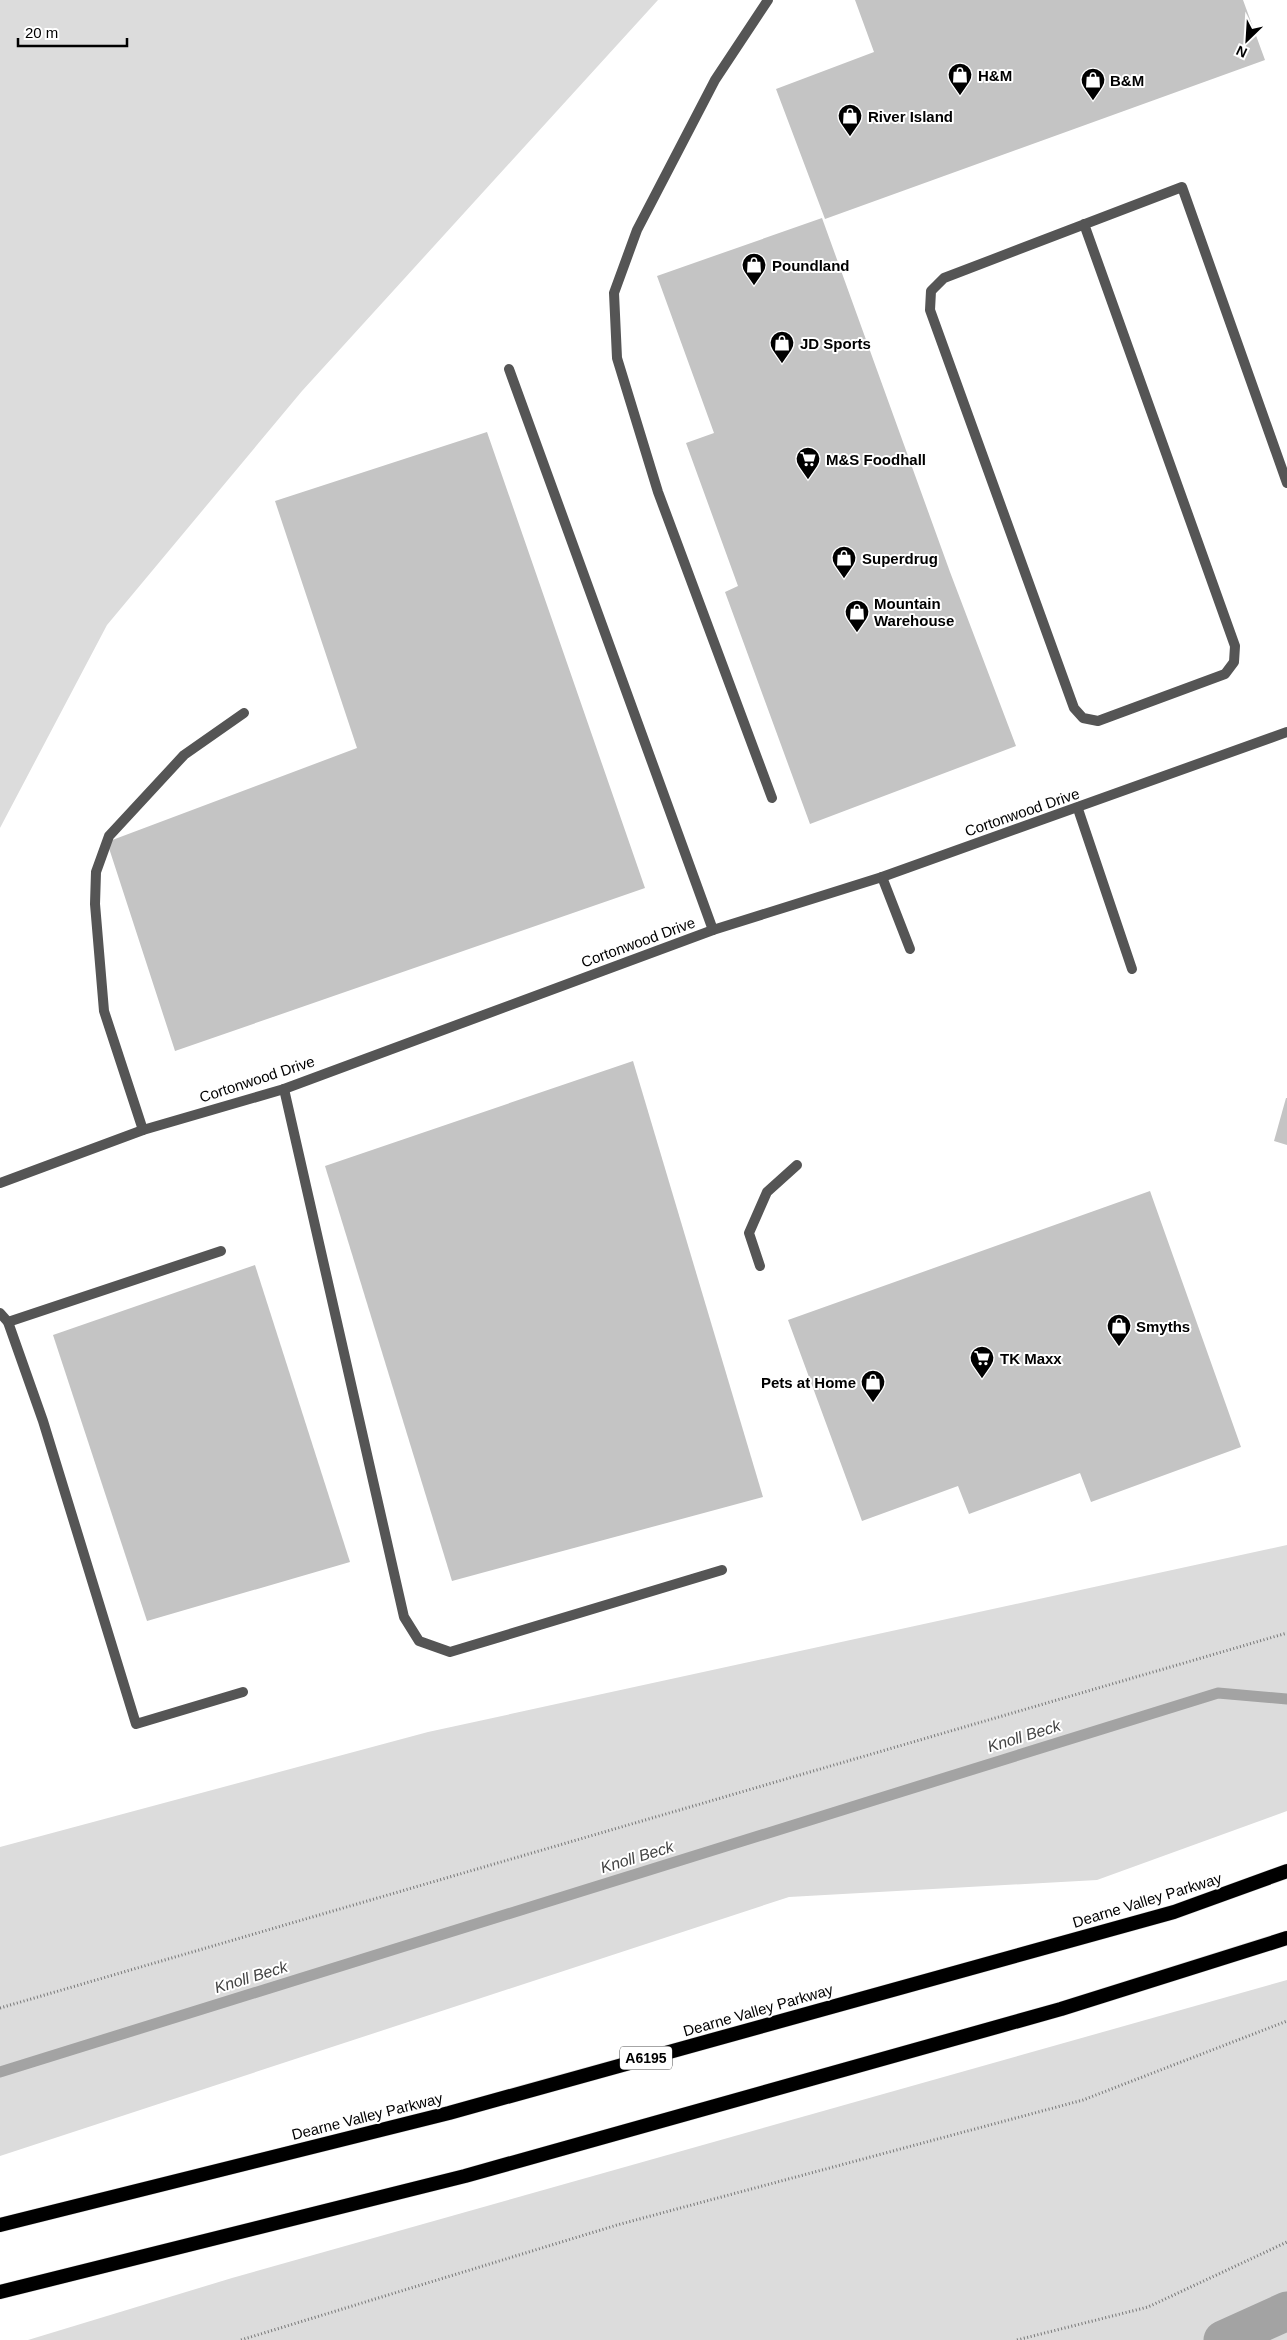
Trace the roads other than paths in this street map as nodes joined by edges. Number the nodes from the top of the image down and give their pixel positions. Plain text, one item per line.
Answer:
1 (768, 0) edge
2 (1084, 224) junction
3 (509, 369) dead end
4 (1287, 483) edge
5 (244, 713) dead end
6 (1287, 732) edge
7 (772, 798) dead end
8 (1078, 809) junction
9 (882, 877) junction
10 (713, 930) junction
11 (910, 949) dead end
12 (1132, 969) dead end
13 (284, 1089) junction
14 (143, 1130) junction
15 (797, 1165) dead end
16 (0, 1183) edge
17 (222, 1251) dead end
18 (760, 1266) dead end
19 (0, 1313) edge
20 (8, 1322) junction
21 (722, 1570) dead end
22 (243, 1692) dead end
23 (1287, 1871) edge
24 (1287, 1938) edge
25 (0, 2224) edge
26 (0, 2292) edge

1 - 7 street
2 - 2 street
2 - 4 street
3 - 10 street
5 - 14 street
6 - 8 street, Cortonwood Drive
8 - 9 street, Cortonwood Drive
8 - 12 street
9 - 10 street, Cortonwood Drive
9 - 11 street
10 - 13 street, Cortonwood Drive
13 - 14 street, Cortonwood Drive
13 - 21 street
14 - 16 street, Cortonwood Drive
15 - 18 street
17 - 20 street
19 - 20 street
20 - 22 street
23 - 25 highway, Dearne Valley Parkway / A6195
24 - 26 highway

